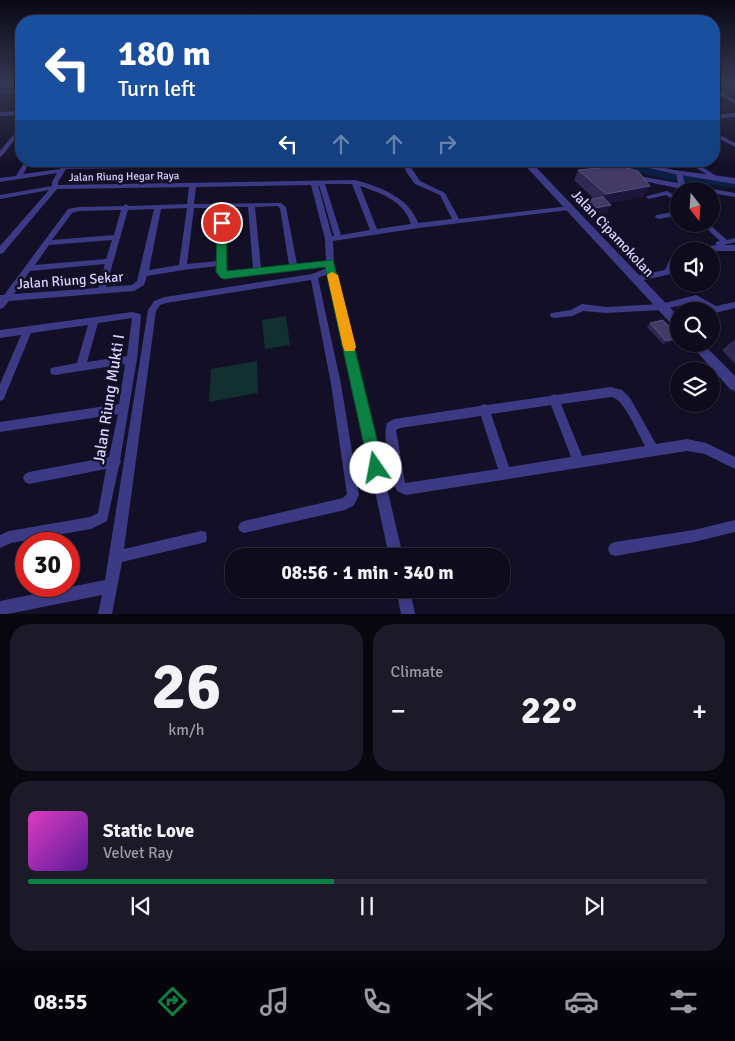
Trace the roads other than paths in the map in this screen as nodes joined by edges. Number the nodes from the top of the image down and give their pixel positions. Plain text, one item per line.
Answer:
1 (15, 113) edge
2 (0, 114) edge
3 (735, 115) edge
4 (720, 116) edge
5 (15, 136) edge
6 (735, 137) edge
7 (722, 140) joint
8 (735, 145) edge
9 (0, 154) edge
10 (24, 167) edge
11 (61, 167) edge
12 (64, 167) edge
13 (263, 167) edge
14 (407, 167) edge
15 (531, 167) edge
16 (601, 167) edge
17 (648, 167) edge
18 (698, 167) edge
19 (679, 174) junction
20 (18, 177) junction
21 (718, 179) junction
22 (0, 180) edge
23 (735, 181) edge
24 (260, 182) junction
25 (318, 182) junction
26 (355, 182) junction
27 (681, 182) edge
28 (670, 183) edge
29 (193, 184) junction
30 (55, 187) junction
31 (720, 192) edge
32 (670, 195) edge
33 (735, 195) edge
34 (0, 197) edge
35 (648, 197) dead end
36 (190, 205) junction
37 (221, 205) junction
38 (250, 205) junction
39 (126, 206) junction
40 (158, 206) junction
41 (569, 208) junction
42 (670, 215) edge
43 (659, 217) dead end
44 (457, 222) junction
45 (415, 225) junction
46 (374, 231) junction
47 (713, 232) edge
48 (117, 237) junction
49 (333, 238) junction
50 (735, 240) edge
51 (724, 242) junction
52 (49, 243) junction
53 (720, 244) edge
54 (720, 248) edge
55 (735, 248) edge
56 (0, 251) edge
57 (110, 261) junction
58 (222, 263) junction
59 (330, 266) junction
60 (670, 266) edge
61 (183, 267) junction
62 (29, 268) junction
63 (294, 268) junction
64 (257, 272) junction
65 (144, 274) junction
66 (314, 277) junction
67 (635, 279) junction
68 (101, 290) junction
69 (2, 301) edge
70 (735, 305) edge
71 (661, 306) junction
72 (554, 315) dead end
73 (670, 316) edge
74 (94, 320) junction
75 (28, 329) junction
76 (0, 334) edge
77 (705, 352) edge
78 (132, 359) junction
79 (82, 366) junction
80 (55, 371) dead end
81 (730, 374) edge
82 (735, 385) edge
83 (0, 396) edge
84 (554, 400) junction
85 (124, 408) junction
86 (484, 410) junction
87 (0, 427) edge
88 (653, 450) junction
89 (115, 462) junction
90 (579, 462) junction
91 (735, 463) edge
92 (505, 473) junction
93 (29, 478) dead end
94 (735, 526) edge
95 (244, 527) dead end
96 (201, 537) dead end
97 (0, 542) edge
98 (394, 548) edge
99 (615, 549) dead end
100 (116, 557) junction
101 (110, 586) junction
102 (405, 598) edge
103 (0, 608) edge
104 (105, 614) edge
105 (408, 614) edge

1 - 2 street
3 - 4 street
5 - 9 street
6 - 7 street
7 - 8 street
10 - 20 street
11 - 20 street
12 - 30 street
13 - 24 street
14 - 44 street
15 - 41 street, Jalan Cipamokolan
16 - 28 street
17 - 19 street
18 - 21 street
19 - 21 street
19 - 27 street
20 - 22 street
21 - 23 street
24 - 25 street, Jalan Riung Hegar Raya
24 - 29 street, Jalan Riung Hegar Raya
25 - 26 street, Jalan Riung Hegar Raya
25 - 49 street
26 - 45 street, Jalan Riung Hegar Raya
26 - 46 street
29 - 30 street, Jalan Riung Hegar Raya
29 - 36 street
30 - 34 street, Jalan Riung Hegar Raya
30 - 56 street
31 - 33 street
32 - 35 street
36 - 37 street
36 - 40 street
36 - 61 street
37 - 38 street
37 - 58 street
38 - 63 street
38 - 64 street
39 - 40 street
39 - 48 street
39 - 52 street
40 - 65 street
41 - 44 street
41 - 67 street, Jalan Cipamokolan
42 - 43 street
44 - 45 street
45 - 46 street
46 - 49 street
47 - 51 street
48 - 52 street
48 - 57 street
49 - 59 street
50 - 51 street
51 - 53 street
52 - 62 street
54 - 55 street
57 - 62 street
57 - 68 street
58 - 61 street, Jalan Riung Sekar
58 - 64 street
59 - 63 street
59 - 66 street
59 - 98 street
60 - 67 street
61 - 65 street, Jalan Riung Sekar
62 - 69 street
63 - 64 street
65 - 68 street, Jalan Riung Sekar
66 - 95 street
66 - 100 street
67 - 71 street, Jalan Cipamokolan
68 - 69 street, Jalan Riung Sekar
70 - 71 street
71 - 72 street
71 - 73 street, Jalan Cipamokolan
74 - 75 street, Jalan Riung Mukti I
74 - 78 street, Jalan Riung Mukti I
74 - 79 street
75 - 76 street, Jalan Riung Mukti I
75 - 83 street
77 - 81 street
78 - 79 street
78 - 85 street, Jalan Riung Mukti I
79 - 80 street
81 - 82 street
84 - 86 street
84 - 88 street
84 - 90 street
85 - 87 street
85 - 89 street, Jalan Riung Mukti I
86 - 92 street
86 - 92 street
88 - 90 street
88 - 91 street
89 - 93 street
89 - 97 street, Jalan Riung Mukti I
90 - 92 street
94 - 99 street
96 - 100 street
100 - 101 street
101 - 103 street
101 - 104 street
102 - 105 street

